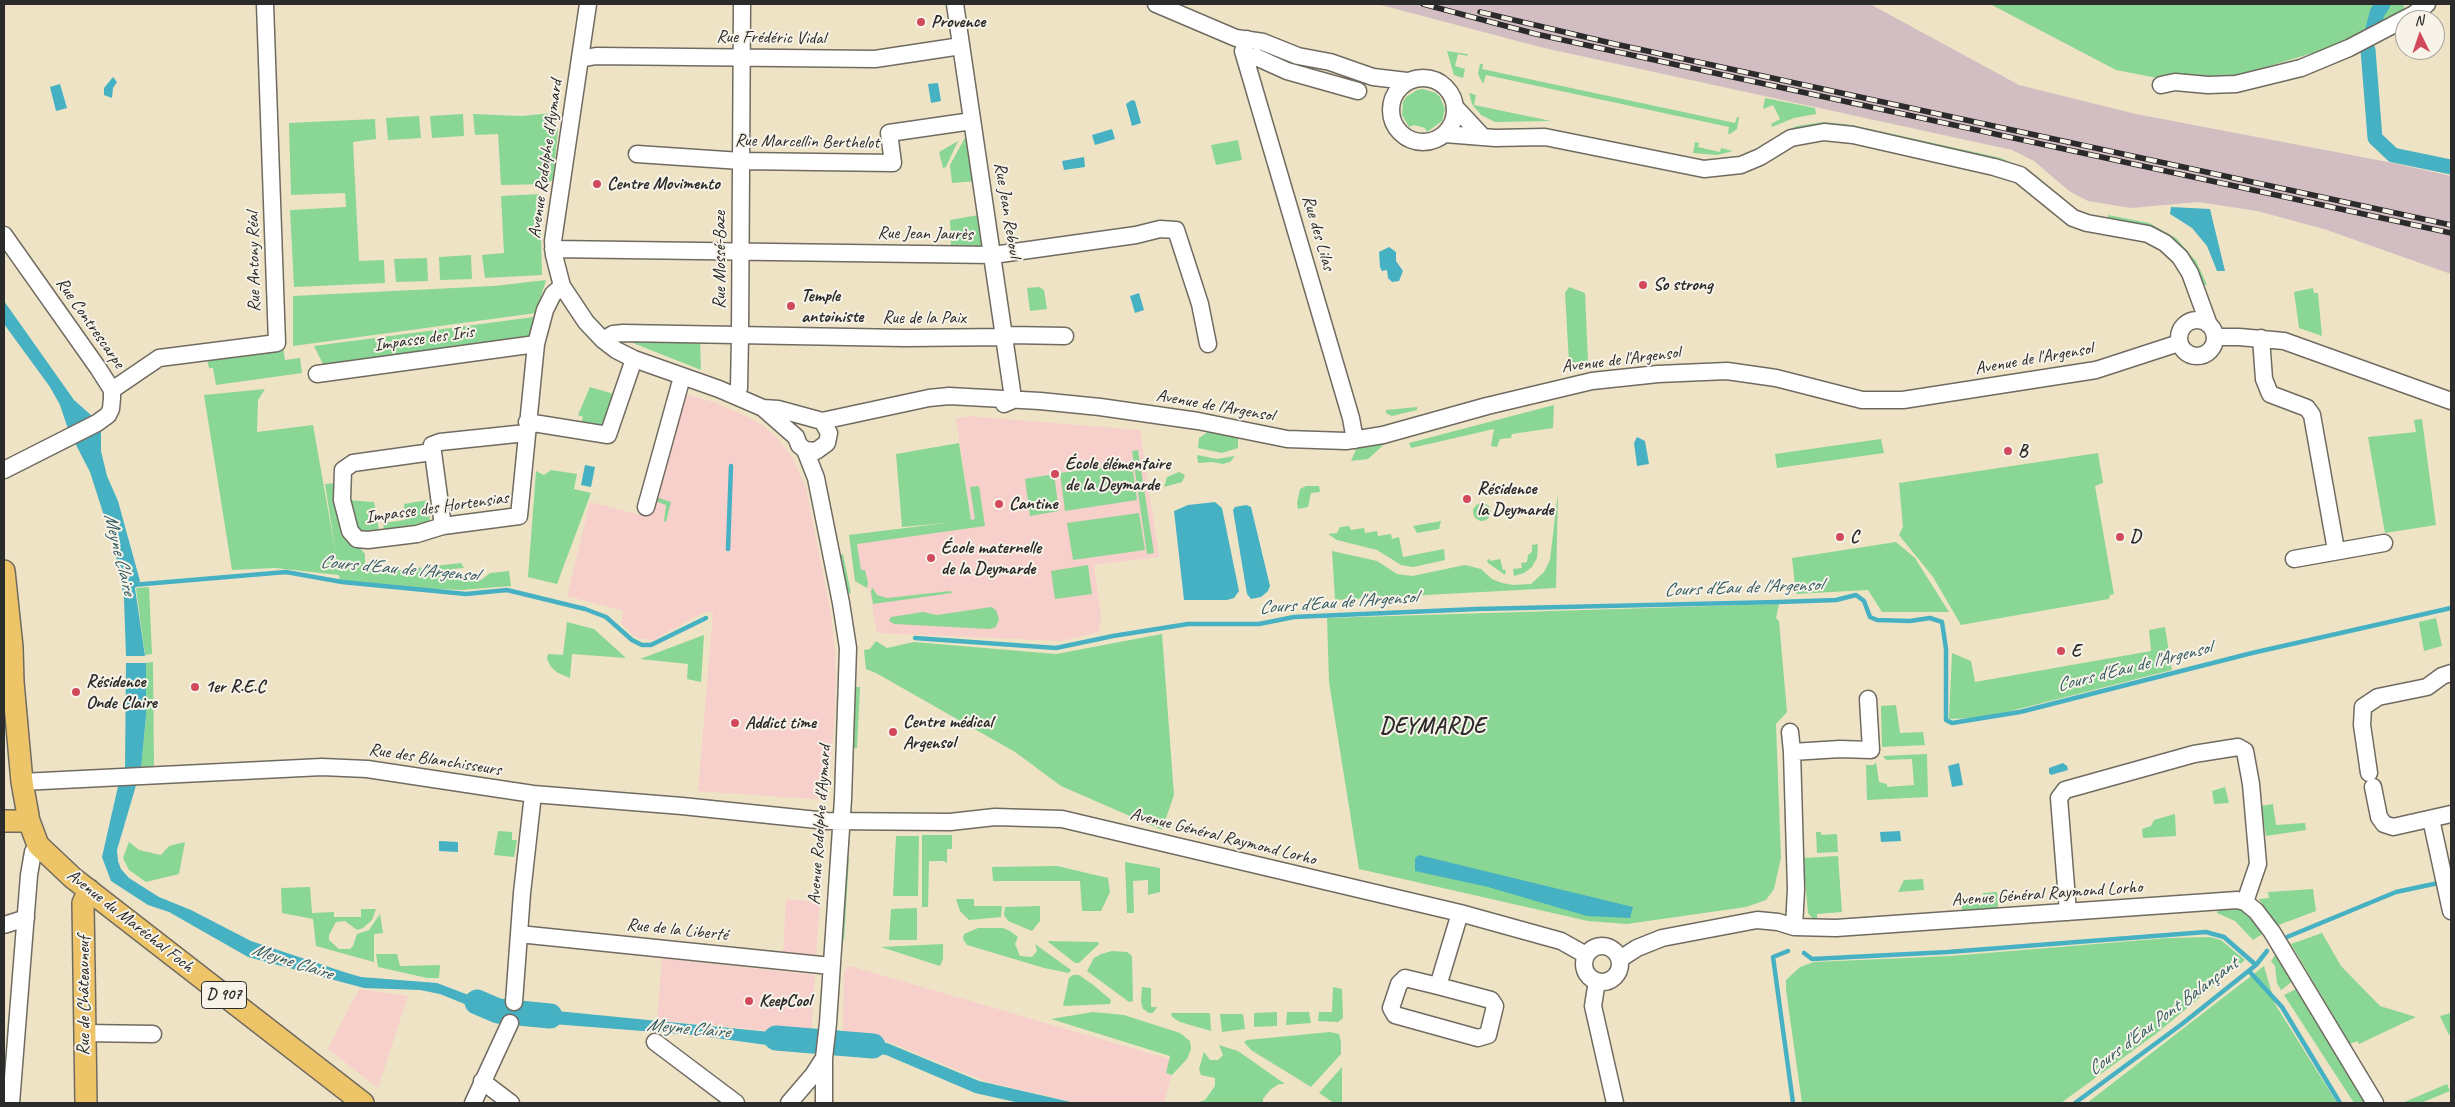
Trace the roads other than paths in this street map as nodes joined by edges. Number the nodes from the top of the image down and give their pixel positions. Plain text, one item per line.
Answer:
1 (264, 4) edge
2 (588, 4) edge
3 (742, 4) edge
4 (955, 4) edge
5 (1156, 4) edge
6 (2428, 4) edge
7 (1247, 39) junction
8 (961, 46) junction
9 (1245, 57) junction
10 (741, 58) junction
11 (580, 59) junction
12 (1373, 77) junction
13 (1408, 82) junction
14 (2161, 85) dead end
15 (1358, 91) dead end
16 (1392, 101) junction
17 (1456, 108) junction
18 (972, 121) junction
19 (1445, 134) junction
20 (1483, 137) junction
21 (637, 154) dead end
22 (741, 161) junction
23 (4, 235) edge
24 (553, 249) junction
25 (740, 251) junction
26 (993, 255) junction
27 (562, 286) junction
28 (2198, 292) junction
29 (2186, 324) junction
30 (2212, 331) junction
31 (740, 334) junction
32 (1065, 336) dead end
33 (1005, 337) junction
34 (2261, 338) junction
35 (603, 340) junction
36 (2179, 343) junction
37 (536, 344) junction
38 (1208, 344) dead end
39 (634, 359) junction
40 (317, 374) dead end
41 (682, 376) junction
42 (112, 390) junction
43 (736, 395) junction
44 (967, 397) junction
45 (1012, 399) junction
46 (2451, 401) edge
47 (1067, 404) junction
48 (989, 405) junction
49 (763, 408) junction
50 (820, 424) junction
51 (527, 427) junction
52 (1355, 440) junction
53 (807, 445) junction
54 (432, 452) junction
55 (4, 470) edge
56 (646, 507) dead end
57 (443, 526) junction
58 (2384, 543) dead end
59 (2336, 550) junction
60 (2294, 559) dead end
61 (4, 571) edge
62 (2451, 673) edge
63 (1868, 699) dead end
64 (1790, 732) dead end
65 (1792, 752) junction
66 (22, 782) junction
67 (533, 794) junction
68 (2451, 814) edge
69 (2431, 819) junction
70 (4, 821) edge
71 (29, 821) junction
72 (842, 821) junction
73 (38, 844) junction
74 (89, 890) junction
75 (2245, 902) junction
76 (2451, 911) edge
77 (2068, 912) junction
78 (1460, 913) junction
79 (26, 918) junction
80 (4, 925) edge
81 (1794, 927) junction
82 (519, 934) junction
83 (1586, 955) junction
84 (1620, 959) junction
85 (832, 966) junction
86 (1597, 981) junction
87 (1438, 986) junction
88 (514, 1002) dead end
89 (510, 1023) dead end
90 (10, 1032) edge
91 (84, 1033) junction
92 (153, 1034) dead end
93 (655, 1042) dead end
94 (824, 1058) junction
95 (813, 1075) junction
96 (482, 1081) junction
97 (825, 1096) edge
98 (12, 1103) edge
99 (86, 1103) edge
100 (363, 1103) edge
101 (473, 1103) edge
102 (511, 1103) edge
103 (736, 1103) edge
104 (788, 1103) edge
105 (1615, 1103) edge
106 (2374, 1103) edge

1 - 42 street, Rue Antony Réal
2 - 11 street, Avenue Rodolphe d'Aymard
3 - 10 street, Rue Mossé-Baze
4 - 8 street, Rue Jean Reboul
5 - 7 street
6 - 14 street
7 - 9 street, Rue des Lilas
7 - 12 street
8 - 10 street, Rue Frédéric Vidal
8 - 18 street, Rue Jean Reboul
9 - 15 street
9 - 52 street, Rue des Lilas
10 - 11 street, Rue Frédéric Vidal
10 - 22 street, Rue Mossé-Baze
11 - 24 street, Avenue Rodolphe d'Aymard
12 - 13 street
12 - 16 street
13 - 16 street
13 - 17 street
16 - 19 street
17 - 19 street
17 - 20 street
18 - 22 street, Rue Marcellin Berthelot
18 - 26 street, Rue Jean Reboul
19 - 20 street
20 - 28 street
21 - 22 street, Rue Marcellin Berthelot
22 - 25 street, Rue Mossé-Baze
23 - 42 street, Rue Contrescarpe
24 - 25 street, Rue Jean Jaurès
24 - 27 street, Avenue Rodolphe d'Aymard
25 - 26 street, Rue Jean Jaurès
25 - 31 street, Rue Mossé-Baze
26 - 33 street, Rue Jean Reboul
26 - 38 street, Rue Jean Jaurès
27 - 35 street, Avenue Rodolphe d'Aymard
27 - 37 street, Impasse des Hortensias
28 - 29 street
28 - 30 street
29 - 30 street
29 - 36 street
30 - 34 street
30 - 36 street
31 - 33 street, Rue de la Paix
31 - 35 street, Rue de la Paix
31 - 43 street, Rue Mossé-Baze
32 - 33 street, Rue de la Paix
33 - 45 street, Rue Jean Reboul
34 - 46 street
34 - 59 street
35 - 39 street, Avenue Rodolphe d'Aymard
36 - 52 street, Avenue de l'Argensol
37 - 40 street, Impasse des Iris
37 - 51 street, Impasse des Hortensias
39 - 41 street, Avenue Rodolphe d'Aymard
39 - 51 street
41 - 43 street, Avenue Rodolphe d'Aymard
41 - 56 street
42 - 55 street, Rue Contrescarpe
43 - 49 street, Avenue Rodolphe d'Aymard
44 - 45 street, Avenue de l'Argensol
44 - 48 street, Avenue de l'Argensol
44 - 50 street, Avenue de l'Argensol
45 - 47 street, Avenue de l'Argensol
45 - 48 street
47 - 48 street, Avenue de l'Argensol
47 - 52 street, Avenue de l'Argensol
49 - 50 street, Avenue Rodolphe d'Aymard
49 - 53 street, Avenue Rodolphe d'Aymard
50 - 53 street
50 - 53 street
51 - 54 street
51 - 57 street, Impasse des Hortensias
53 - 72 street, Avenue Rodolphe d'Aymard
54 - 57 street
54 - 57 street, Impasse des Hortensias
58 - 59 street
59 - 60 street
61 - 66 main road, D 907
62 - 69 street
63 - 65 street
64 - 65 street
65 - 81 street
66 - 67 street, Rue des Blanchisseurs
66 - 71 main road, D 907
67 - 72 street, Rue des Blanchisseurs
67 - 82 street
68 - 69 street
69 - 76 street
70 - 71 main road
71 - 73 main road, Avenue du Maréchal Foch / D 907
72 - 78 street, Avenue Général Raymond Lorho
72 - 85 street, Avenue Rodolphe d'Aymard
73 - 74 main road, Avenue du Maréchal Foch / D 907
73 - 79 street
74 - 91 main road, Rue de Châteauneuf
74 - 100 main road, Avenue du Maréchal Foch / D 907
75 - 77 street, Avenue Général Raymond Lorho
75 - 77 street
75 - 106 street
77 - 81 street, Avenue Général Raymond Lorho
78 - 83 street, Avenue Général Raymond Lorho
78 - 87 street
79 - 80 street
79 - 90 street
81 - 84 street, Avenue Général Raymond Lorho
82 - 85 street, Rue de la Liberté
82 - 88 street
83 - 84 street
83 - 86 street
84 - 86 street
85 - 94 street, Avenue Rodolphe d'Aymard
86 - 105 street
87 - 87 street
89 - 96 street
90 - 98 street
91 - 92 street
91 - 99 main road, Rue de Châteauneuf
93 - 103 street
94 - 95 street
94 - 97 street, Avenue Rodolphe d'Aymard
95 - 97 street, Avenue Rodolphe d'Aymard
95 - 104 street
96 - 101 street
96 - 102 street

